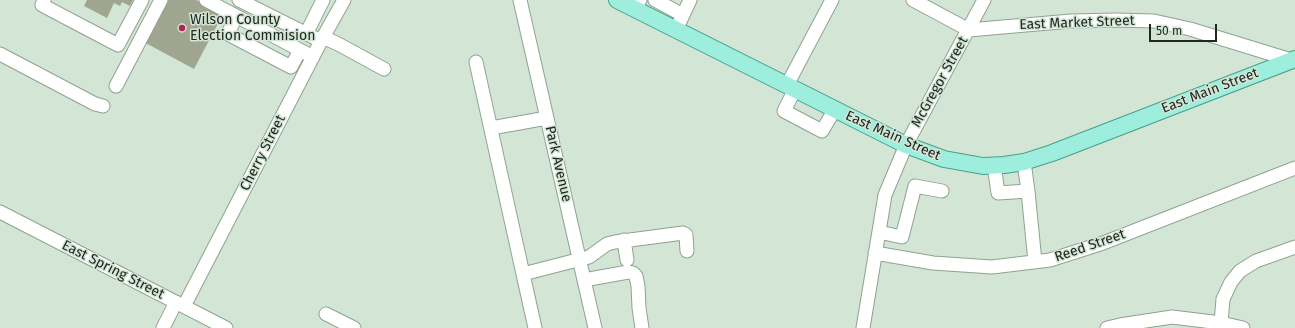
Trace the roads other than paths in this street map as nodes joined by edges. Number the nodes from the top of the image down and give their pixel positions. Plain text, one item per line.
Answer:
1 (44, 0) edge
2 (142, 0) edge
3 (161, 0) edge
4 (206, 0) edge
5 (239, 0) edge
6 (323, 0) edge
7 (344, 0) edge
8 (520, 0) edge
9 (617, 0) edge
10 (655, 0) edge
11 (690, 0) edge
12 (832, 0) edge
13 (913, 0) edge
14 (984, 0) edge
15 (637, 4) edge
16 (236, 16) junction
17 (680, 23) junction
18 (968, 30) junction
19 (306, 34) junction
20 (322, 39) junction
21 (300, 50) junction
22 (0, 54) edge
23 (313, 57) junction
24 (1293, 59) edge
25 (476, 62) dead end
26 (384, 68) dead end
27 (116, 86) dead end
28 (791, 87) junction
29 (103, 106) dead end
30 (835, 109) junction
31 (547, 118) junction
32 (491, 128) junction
33 (906, 145) junction
34 (1024, 162) junction
35 (994, 165) junction
36 (1295, 168) edge
37 (942, 191) dead end
38 (1028, 191) junction
39 (0, 212) edge
40 (879, 232) junction
41 (624, 240) junction
42 (1295, 247) edge
43 (688, 251) dead end
44 (875, 253) junction
45 (580, 260) junction
46 (627, 260) dead end
47 (1035, 262) junction
48 (523, 274) junction
49 (584, 280) junction
50 (180, 304) junction
51 (326, 314) dead end
52 (1221, 323) junction
53 (163, 328) edge
54 (226, 328) edge
55 (354, 328) edge
56 (535, 328) edge
57 (595, 328) edge
58 (642, 328) edge
59 (864, 328) edge
60 (1107, 328) edge
61 (1243, 328) edge

1 - 2 street
3 - 27 street
4 - 16 street
5 - 19 street
6 - 19 street
7 - 20 street, Cherry Street
8 - 31 street, Park Avenue
9 - 15 main road, East Main Street
10 - 17 street
11 - 17 street
12 - 28 street
13 - 18 street
14 - 18 street, McGregor Street
15 - 17 main road, East Main Street
16 - 21 street
16 - 21 street
17 - 28 main road, East Main Street
18 - 24 street, East Market Street
18 - 33 street, McGregor Street
19 - 20 street
20 - 23 street, Cherry Street
20 - 26 street
21 - 23 street
22 - 29 street
23 - 50 street, Cherry Street
24 - 34 main road, East Main Street
25 - 32 street
28 - 30 main road, East Main Street
28 - 30 street
30 - 33 main road, East Main Street
31 - 32 street
31 - 45 street, Park Avenue
32 - 48 street
33 - 35 main road, East Main Street
33 - 40 street, McGregor Street
34 - 35 main road, East Main Street
34 - 38 street
35 - 38 street
36 - 47 street, Reed Street
37 - 40 street
38 - 47 street
39 - 50 street, East Spring Street
40 - 44 street, McGregor Street
41 - 43 street
41 - 45 street
41 - 46 street
42 - 52 street
44 - 47 street, Reed Street
44 - 59 street, McGregor Street
45 - 48 street
45 - 49 street, Park Avenue
48 - 56 street
49 - 57 street, Park Avenue
49 - 58 street
50 - 53 street, Cherry Street
50 - 54 street, East Spring Street
51 - 55 street
52 - 60 street
52 - 61 street

